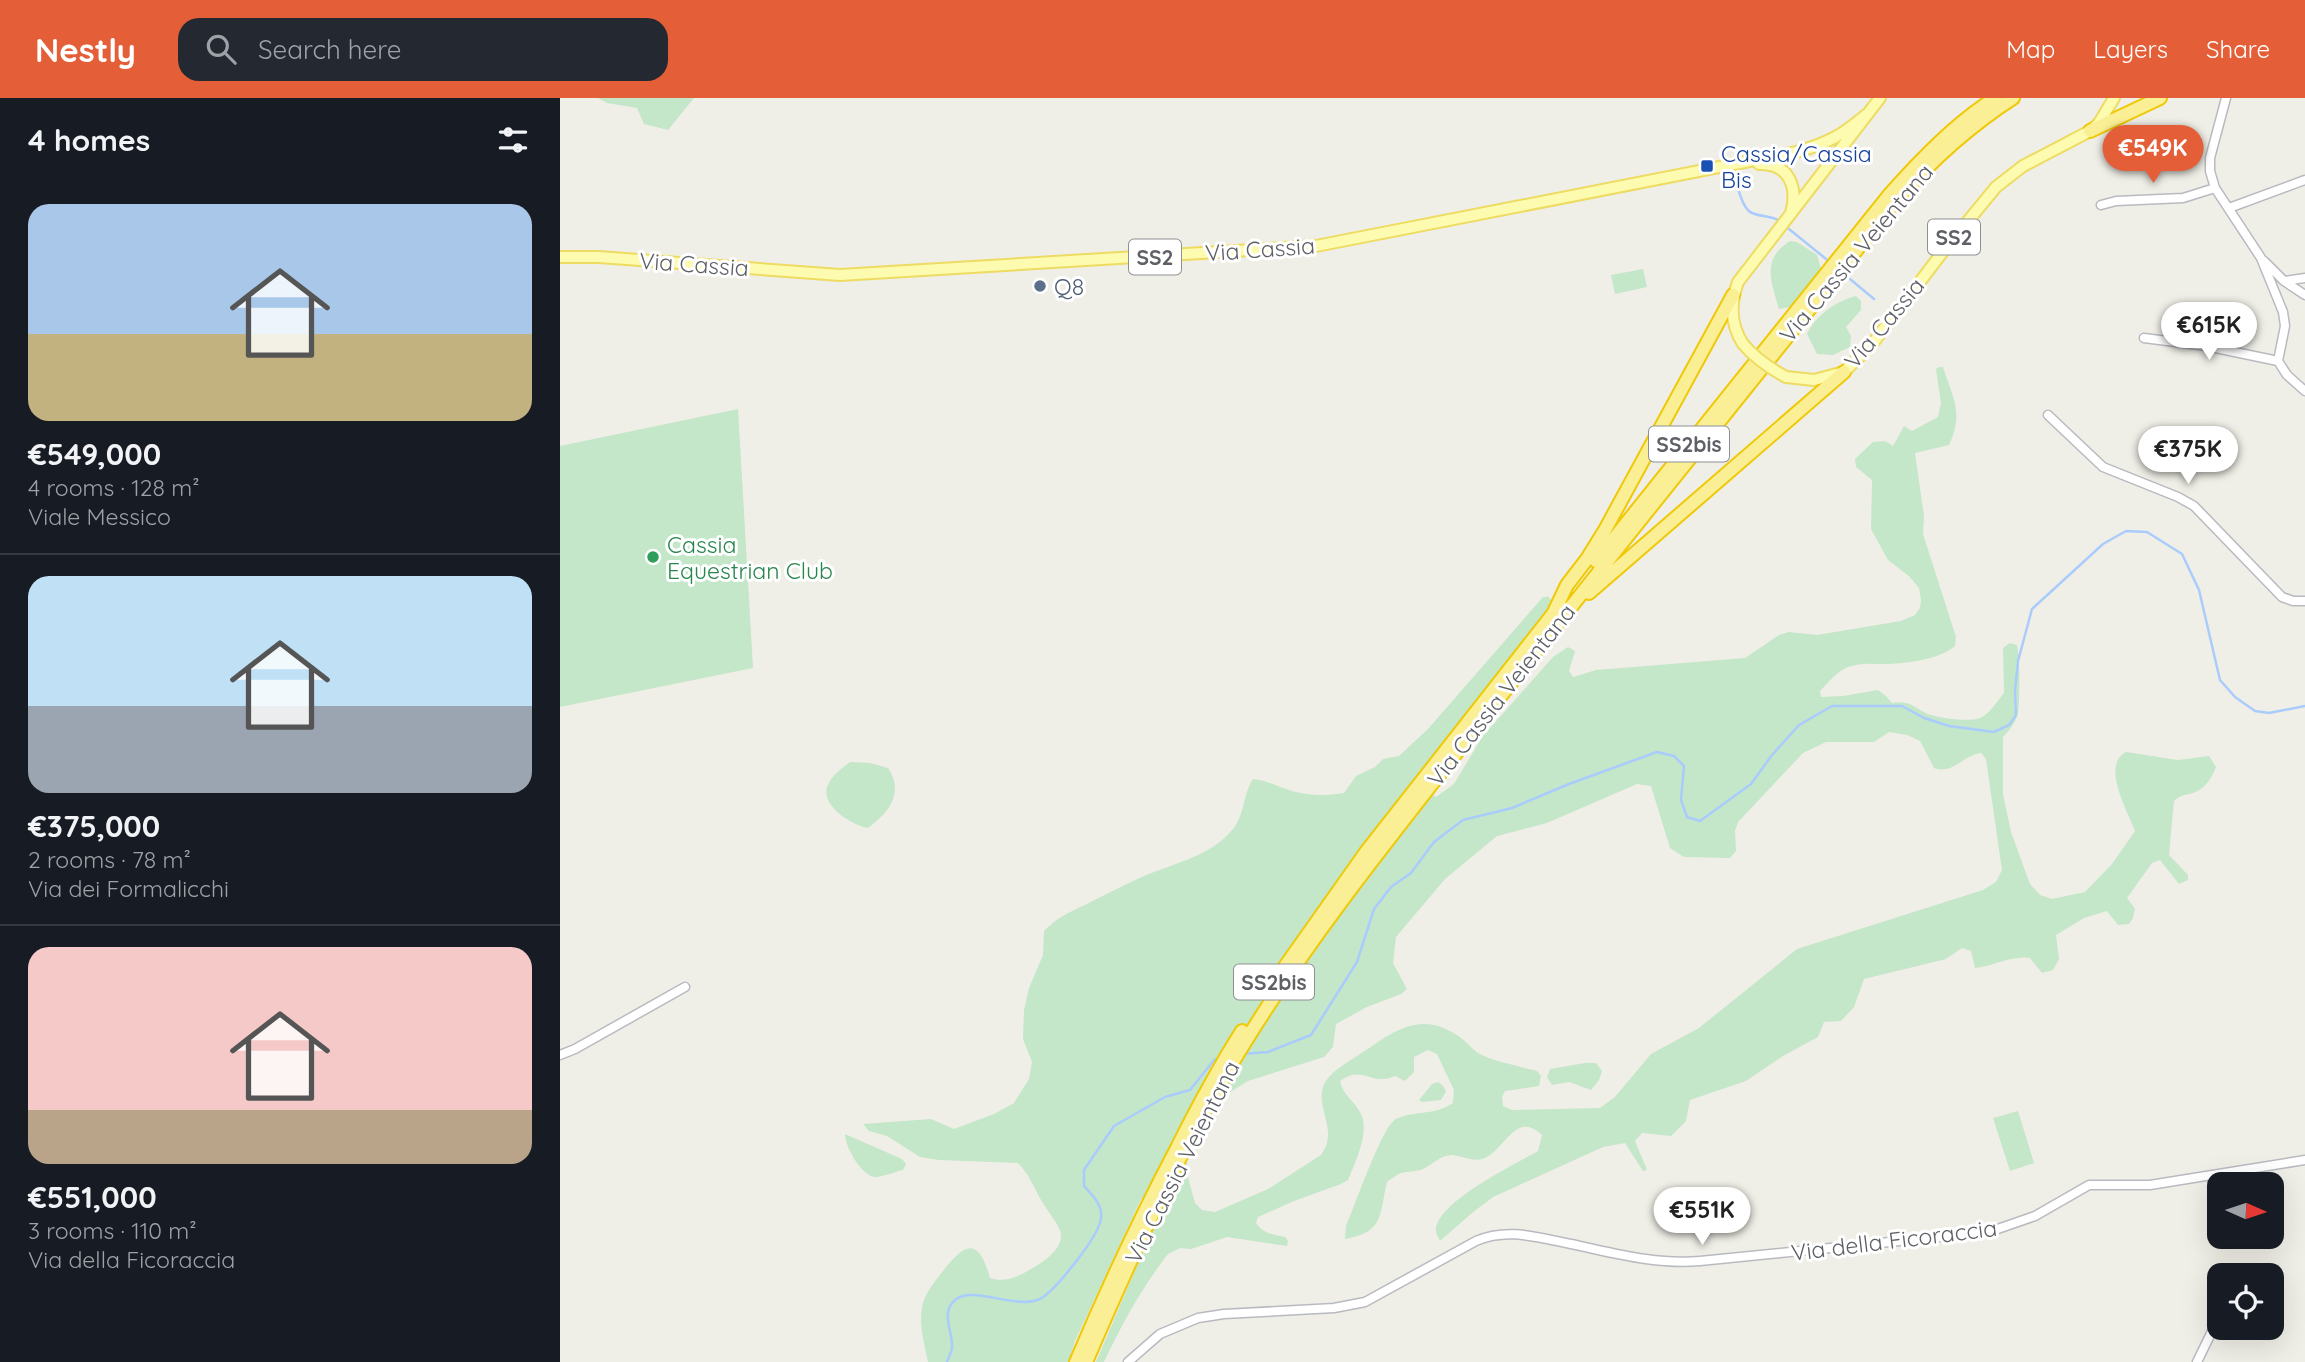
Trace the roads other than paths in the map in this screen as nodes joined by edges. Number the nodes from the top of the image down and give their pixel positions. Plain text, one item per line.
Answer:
1 (1880, 98) edge
2 (1995, 98) edge
3 (2013, 98) edge
4 (2114, 98) edge
5 (2160, 98) edge
6 (2226, 98) edge
7 (1867, 114) junction
8 (2090, 131) junction
9 (1742, 163) junction
10 (2305, 180) edge
11 (2215, 188) junction
12 (2101, 205) dead end
13 (2230, 208) junction
14 (1786, 221) junction
15 (560, 257) edge
16 (2261, 258) junction
17 (1840, 264) junction
18 (1829, 277) junction
19 (2305, 278) edge
20 (2284, 281) junction
21 (1733, 295) junction
22 (2305, 295) edge
23 (2144, 338) dead end
24 (2278, 361) junction
25 (1844, 372) junction
26 (2305, 391) edge
27 (2048, 415) dead end
28 (2305, 601) edge
29 (1553, 614) junction
30 (1537, 649) junction
31 (1428, 781) junction
32 (685, 987) dead end
33 (560, 1055) edge
34 (2305, 1160) edge
35 (1153, 1203) junction
36 (2208, 1340) edge
37 (1076, 1362) edge
38 (1086, 1362) edge
39 (1128, 1362) edge
40 (2197, 1362) edge

1 - 7 main road, Via Cassia / SS2
2 - 17 highway, Via Cassia Veientana / SS2bis
3 - 17 highway, Via Cassia Veientana / SS2bis
4 - 8 main road, Via Cassia / SS2
5 - 8 highway, SS2
6 - 11 street
7 - 9 main road, Via Cassia / SS2
7 - 14 main road, Via Cassia / SS2
8 - 25 main road, Via Cassia / SS2
9 - 14 main road, Via Cassia / SS2
9 - 15 main road, Via Cassia / SS2
10 - 13 street
11 - 12 street
11 - 13 street
13 - 16 street
14 - 21 main road, Via Cassia / SS2
16 - 20 street
16 - 24 street
17 - 18 highway, Via Cassia Veientana / SS2bis
18 - 29 highway, Via Cassia Veientana / SS2bis
18 - 30 highway, Via Cassia Veientana / SS2bis
19 - 20 street
20 - 22 street
21 - 25 main road, Via Cassia, bridge
21 - 29 highway
23 - 24 street
24 - 26 street
25 - 30 highway
27 - 28 street
29 - 31 highway, Via Cassia Veientana / SS2bis
30 - 31 highway, Via Cassia Veientana / SS2bis
31 - 35 highway, Via Cassia Veientana / SS2bis
32 - 33 street
34 - 39 street, Via della Ficoraccia
35 - 37 highway, Via Cassia Veientana / SS2bis
35 - 38 highway, Via Cassia Veientana / SS2bis
36 - 40 street

